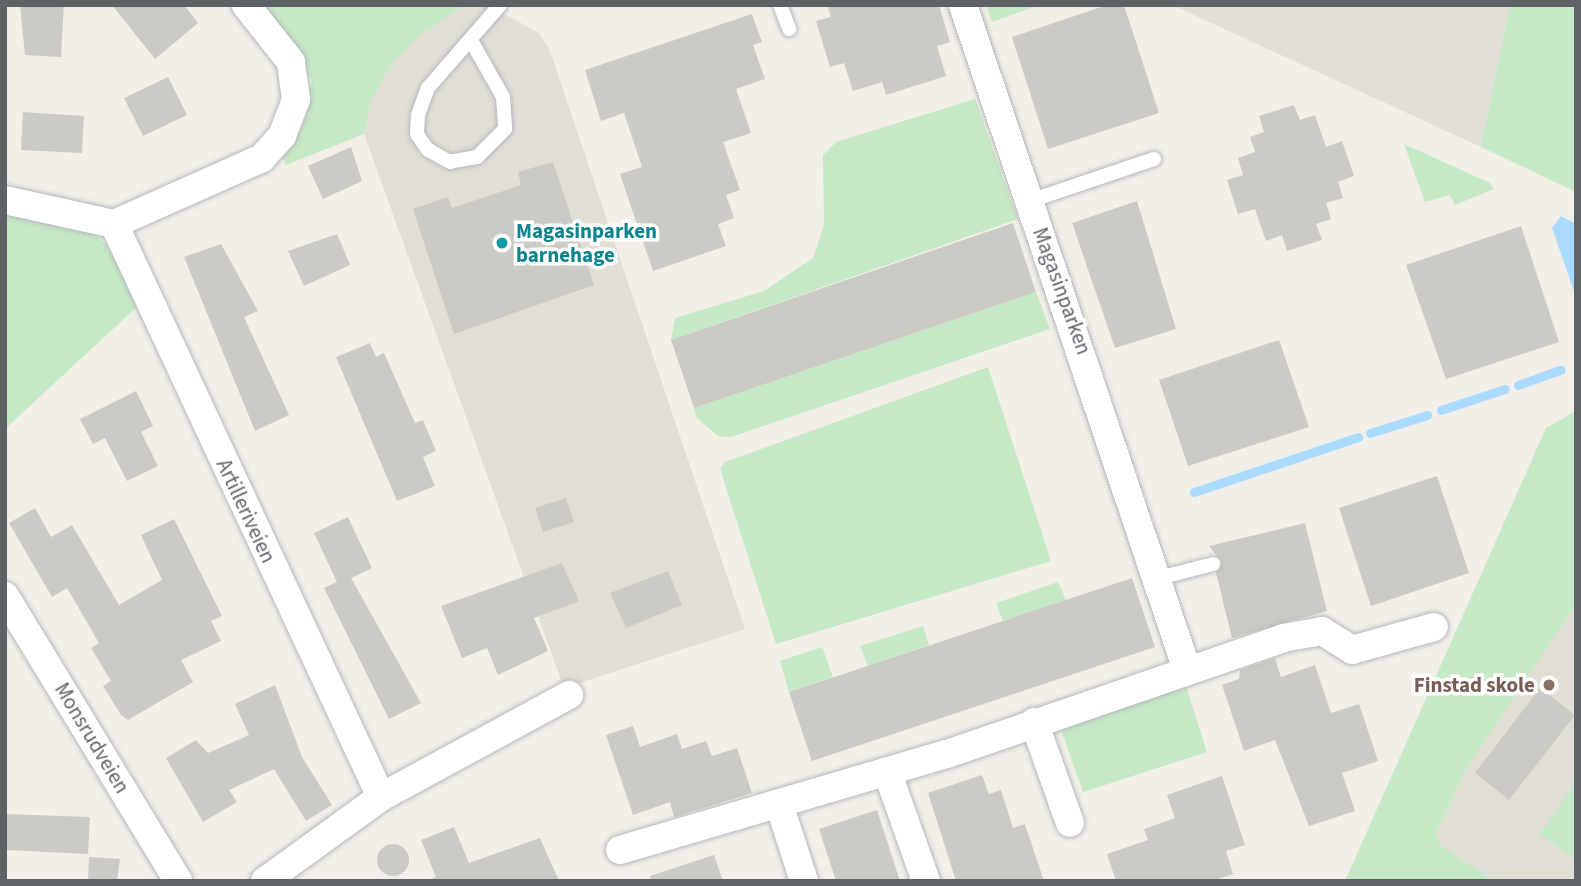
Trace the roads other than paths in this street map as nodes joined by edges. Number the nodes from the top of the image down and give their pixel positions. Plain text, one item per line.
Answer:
1 (246, 5) edge
2 (500, 5) edge
3 (780, 5) edge
4 (963, 5) edge
5 (789, 29) dead end
6 (473, 44) junction
7 (1154, 159) dead end
8 (5, 200) edge
9 (1030, 201) junction
10 (114, 224) junction
11 (1213, 564) dead end
12 (1159, 578) junction
13 (5, 596) edge
14 (1434, 627) dead end
15 (1186, 667) junction
16 (569, 695) dead end
17 (1034, 722) junction
18 (887, 771) junction
19 (381, 797) junction
20 (780, 807) junction
21 (1070, 823) dead end
22 (620, 850) dead end
23 (291, 874) edge
24 (178, 881) edge
25 (265, 881) edge
26 (804, 881) edge
27 (926, 881) edge

1 - 10 street
2 - 6 lane
3 - 5 lane
4 - 9 street, Magasinparken
6 - 6 lane
7 - 9 lane
8 - 10 street
9 - 12 street, Magasinparken
10 - 19 street, Artilleriveien
11 - 12 lane
12 - 15 street, Magasinparken
13 - 24 street, Monsrudveien
14 - 15 street
15 - 17 street
16 - 19 street
17 - 18 street
17 - 21 street
18 - 20 street
18 - 27 street
19 - 23 street
20 - 22 street
20 - 26 street
23 - 25 street

